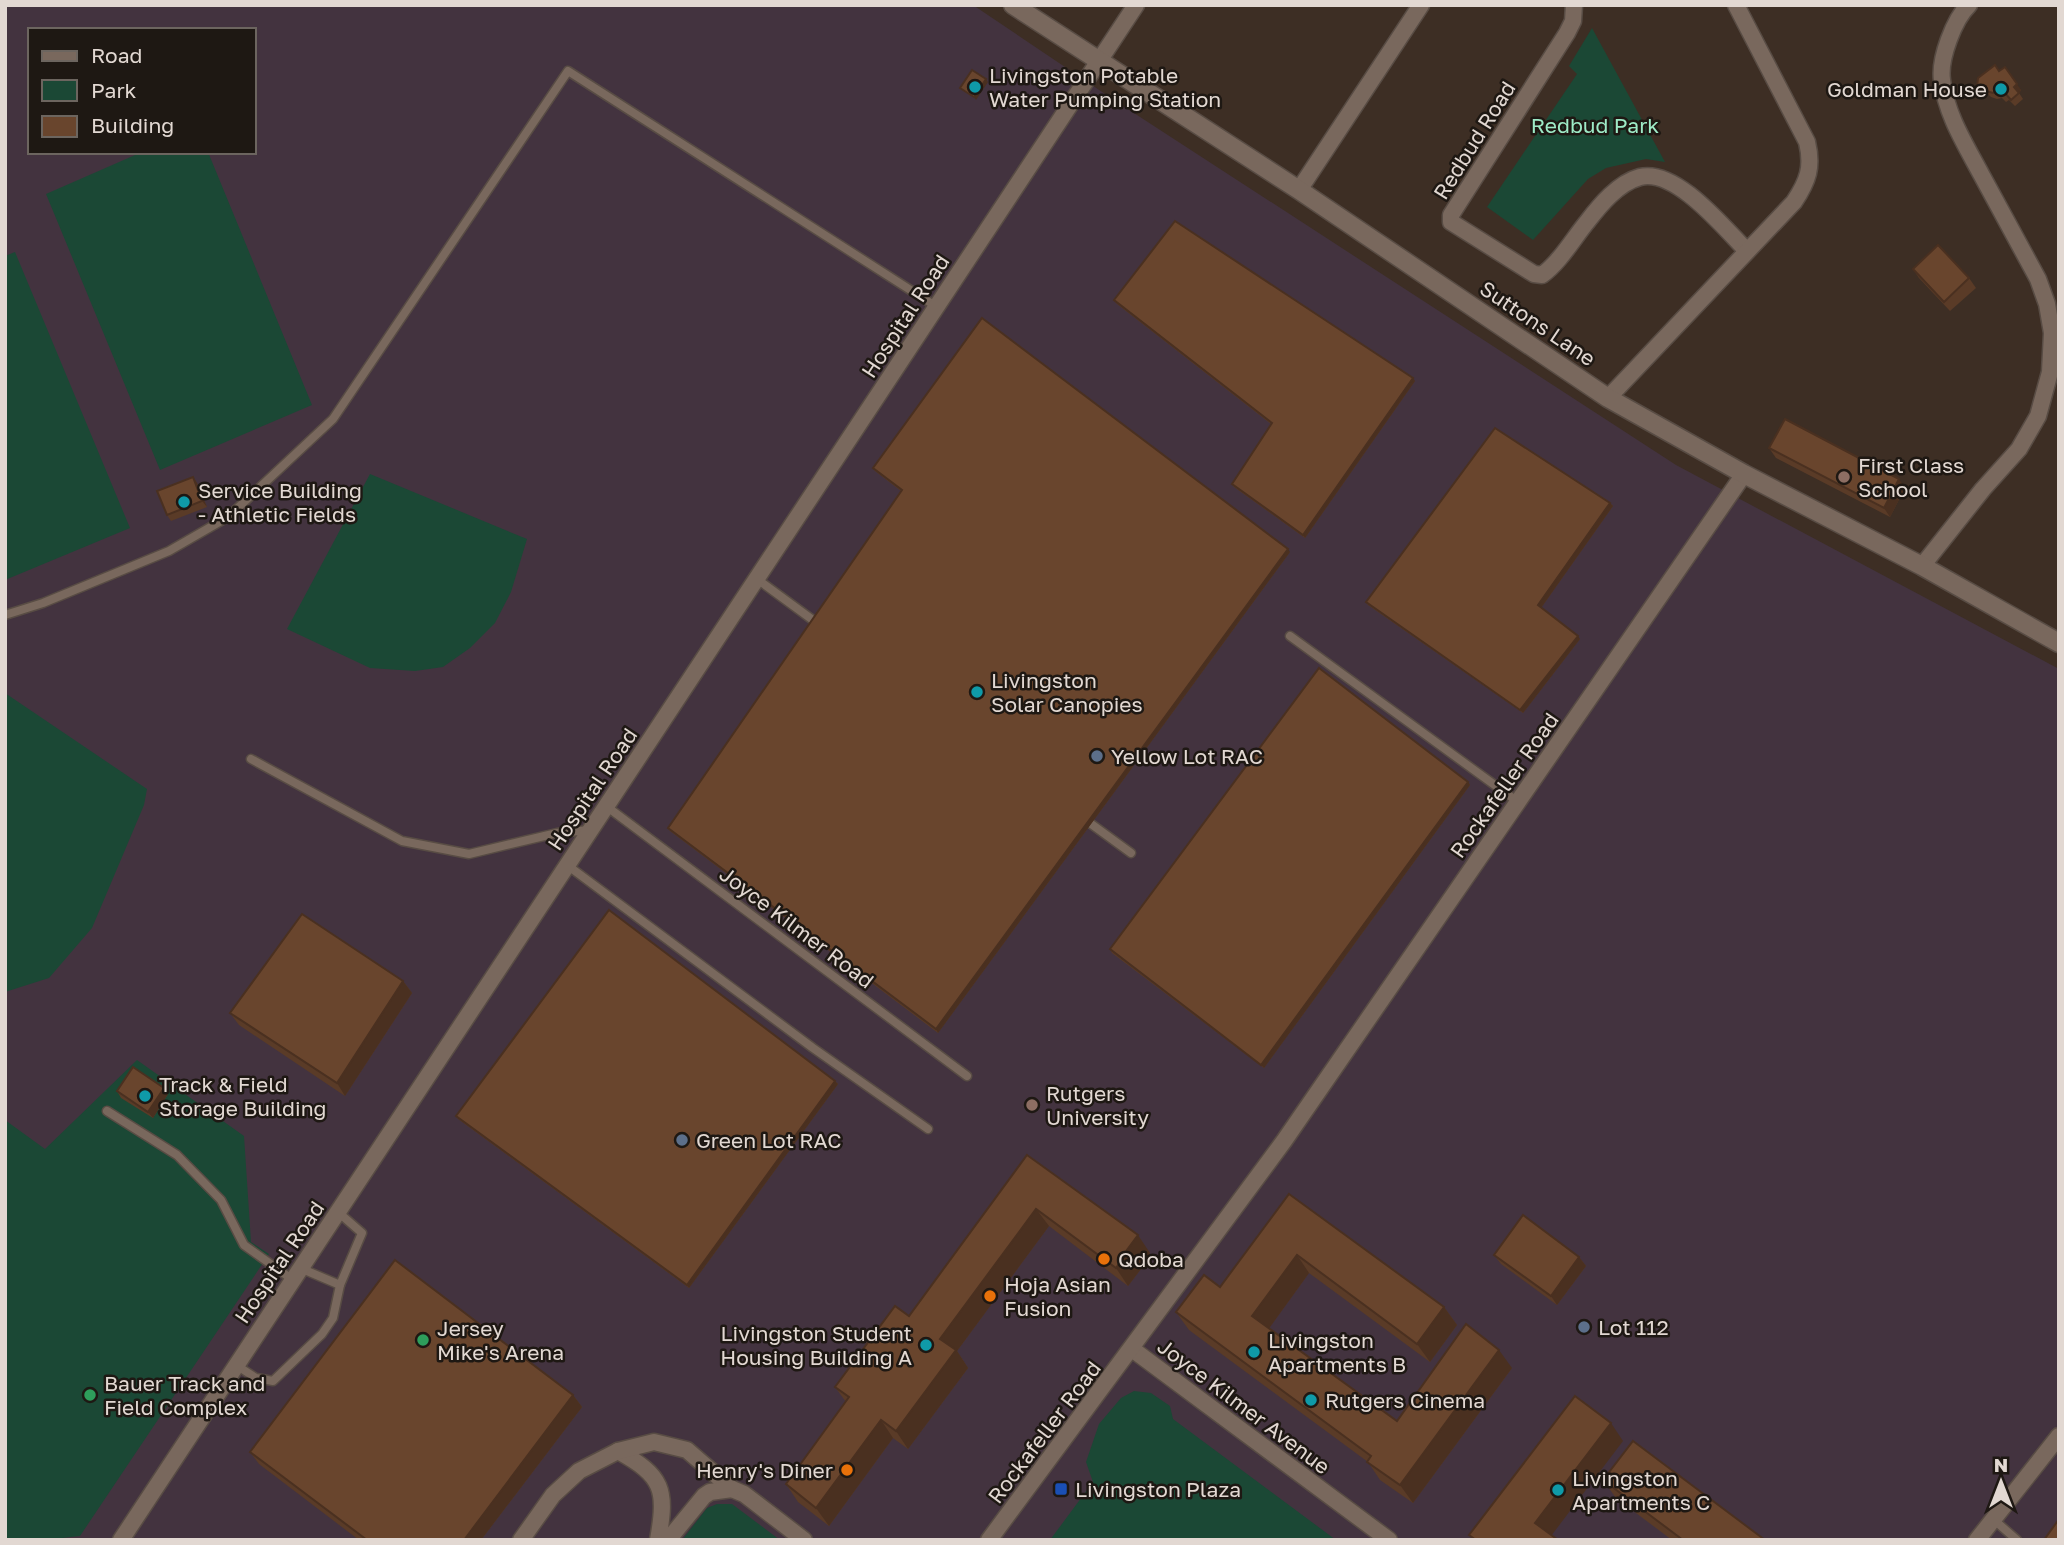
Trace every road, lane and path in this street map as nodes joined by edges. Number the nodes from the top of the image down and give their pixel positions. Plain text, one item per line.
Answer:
1 (1013, 5) edge
2 (1136, 5) edge
3 (1420, 5) edge
4 (1574, 5) edge
5 (1736, 5) edge
6 (1969, 5) edge
7 (1099, 62) junction
8 (1299, 190) junction
9 (1747, 251) junction
10 (937, 307) junction
11 (1608, 398) junction
12 (1744, 474) junction
13 (1922, 566) junction
14 (757, 579) junction
15 (5, 615) edge
16 (825, 629) edge
17 (1290, 636) dead end
18 (2059, 643) edge
19 (251, 759) dead end
20 (1517, 802) junction
21 (606, 806) junction
22 (1076, 813) edge
23 (590, 830) junction
24 (1131, 853) dead end
25 (567, 865) junction
26 (967, 1076) dead end
27 (107, 1111) dead end
28 (1298, 1120) joint
29 (928, 1129) dead end
30 (338, 1212) junction
31 (296, 1274) junction
32 (340, 1285) junction
33 (1132, 1349) junction
34 (236, 1365) junction
35 (2059, 1436) edge
36 (618, 1451) junction
37 (732, 1489) junction
38 (1993, 1519) junction
39 (121, 1540) edge
40 (521, 1540) edge
41 (658, 1540) edge
42 (668, 1540) edge
43 (804, 1540) edge
44 (989, 1540) edge
45 (1389, 1540) edge
46 (1977, 1540) edge
47 (2017, 1540) edge

1 - 7 street, Suttons Lane
2 - 7 street, Hospital Road
3 - 8 street
4 - 9 street, Redbud Road
5 - 9 street
6 - 13 street
7 - 8 street, Suttons Lane
7 - 10 street, Hospital Road
8 - 11 street, Suttons Lane
9 - 11 street
10 - 14 street, Hospital Road
10 - 15 lane
11 - 12 street, Suttons Lane
12 - 13 street, Suttons Lane
12 - 20 street, Rockafeller Road
13 - 18 street, Suttons Lane
14 - 16 lane
14 - 21 street, Hospital Road
17 - 20 lane
19 - 23 lane
20 - 28 street, Rockafeller Road
21 - 23 street, Hospital Road
21 - 26 lane, Joyce Kilmer Road
22 - 24 lane
23 - 25 street, Hospital Road
25 - 29 lane
25 - 30 street, Hospital Road
27 - 31 lane
28 - 33 street, Joyce Kilmer Avenue
30 - 31 street, Hospital Road
30 - 32 lane
31 - 32 lane
31 - 34 street, Hospital Road
32 - 34 lane
33 - 44 street, Rockafeller Road
33 - 45 street, Joyce Kilmer Avenue
34 - 39 street, Hospital Road
35 - 38 street
36 - 37 street
36 - 40 street
36 - 41 street
37 - 42 street
37 - 43 street
38 - 46 street
38 - 47 lane

